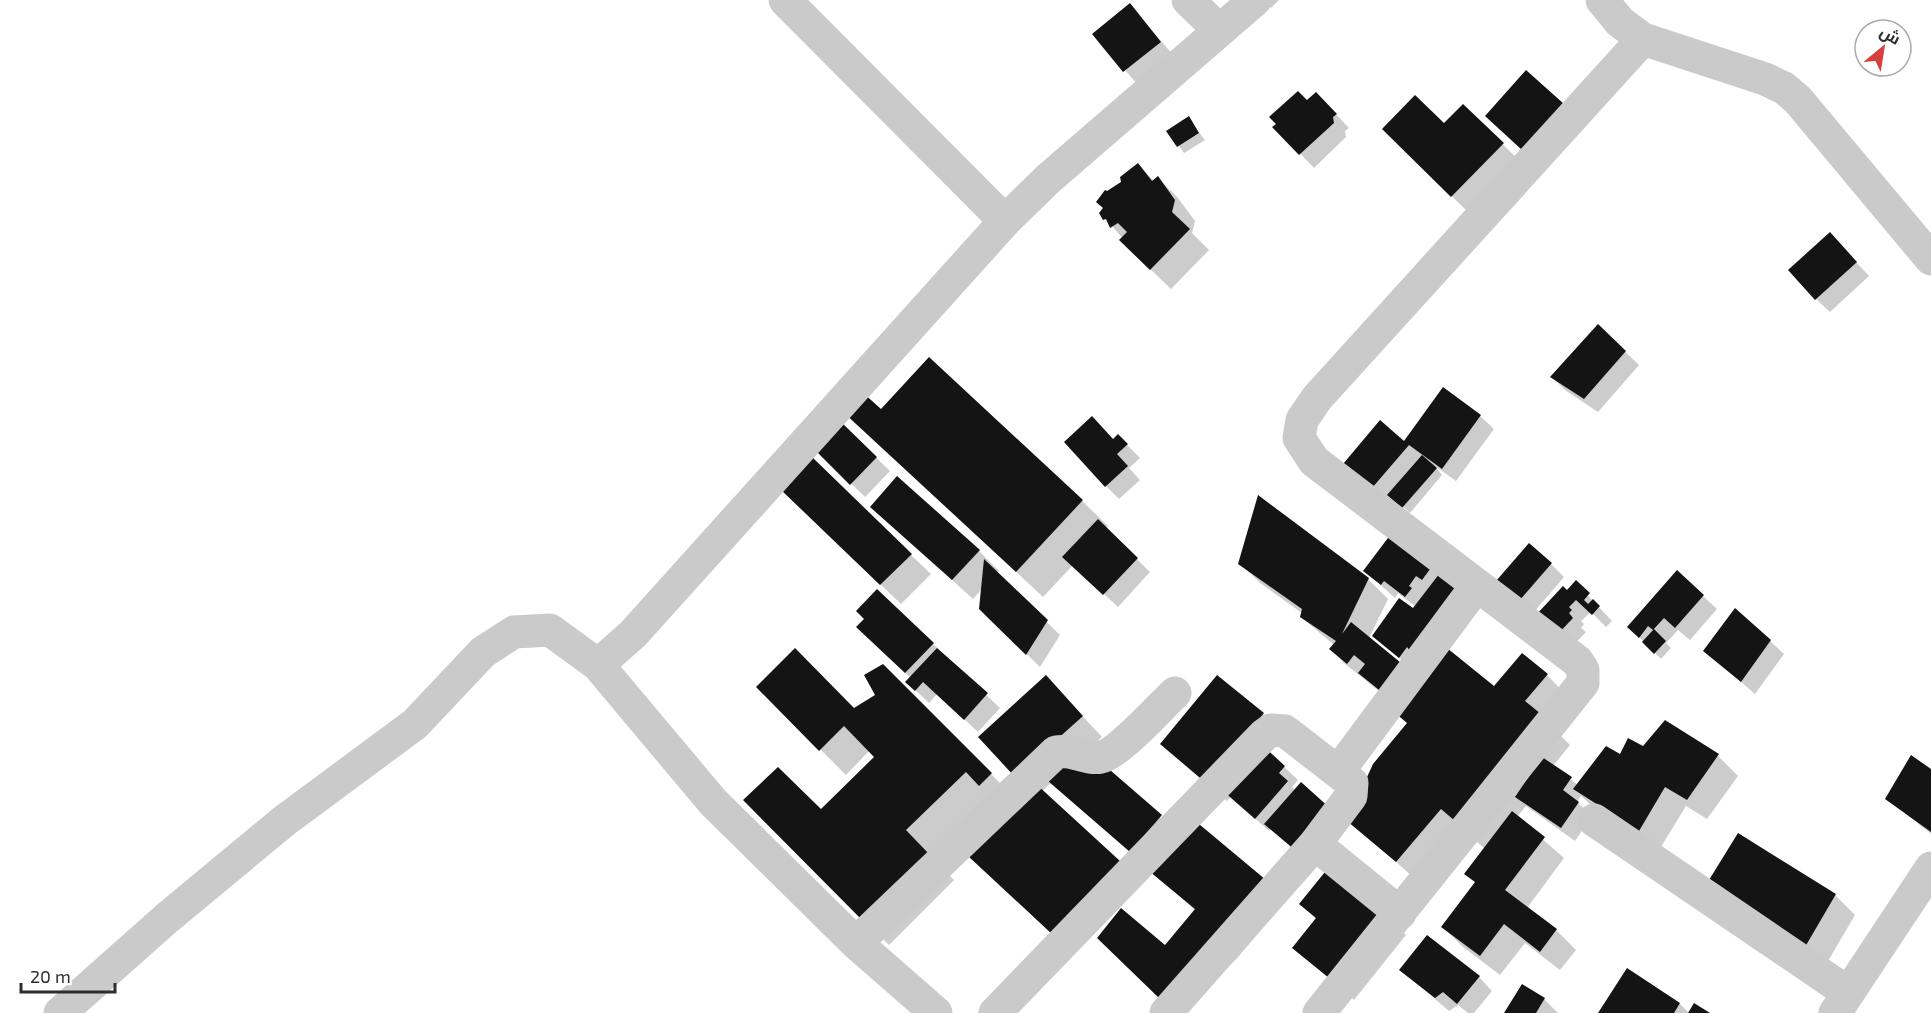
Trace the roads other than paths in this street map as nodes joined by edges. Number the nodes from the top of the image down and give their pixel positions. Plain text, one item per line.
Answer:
1 (785, 0) edge
2 (1188, 0) edge
3 (1256, 0) edge
4 (1602, 0) edge
5 (1219, 30) junction
6 (1643, 39) junction
7 (1005, 221) junction
8 (1931, 259) edge
9 (1477, 585) junction
10 (598, 665) junction
11 (1175, 693) dead end
12 (1338, 772) junction
13 (1594, 820) dead end
14 (1315, 844) junction
15 (1931, 868) edge
16 (1400, 913) junction
17 (856, 943) junction
18 (1841, 1003) edge
19 (60, 1013) edge
20 (936, 1013) edge
21 (995, 1013) edge
22 (1166, 1013) edge
23 (1320, 1013) edge

1 - 7 street
2 - 5 street
3 - 5 street
4 - 6 street
5 - 7 street
6 - 8 street
6 - 9 street
7 - 10 street
9 - 12 street
9 - 16 street
10 - 17 street
10 - 19 street
11 - 17 street
12 - 14 street
12 - 21 street
13 - 18 street
14 - 16 street
14 - 22 street
15 - 18 street
16 - 23 street
17 - 20 street

